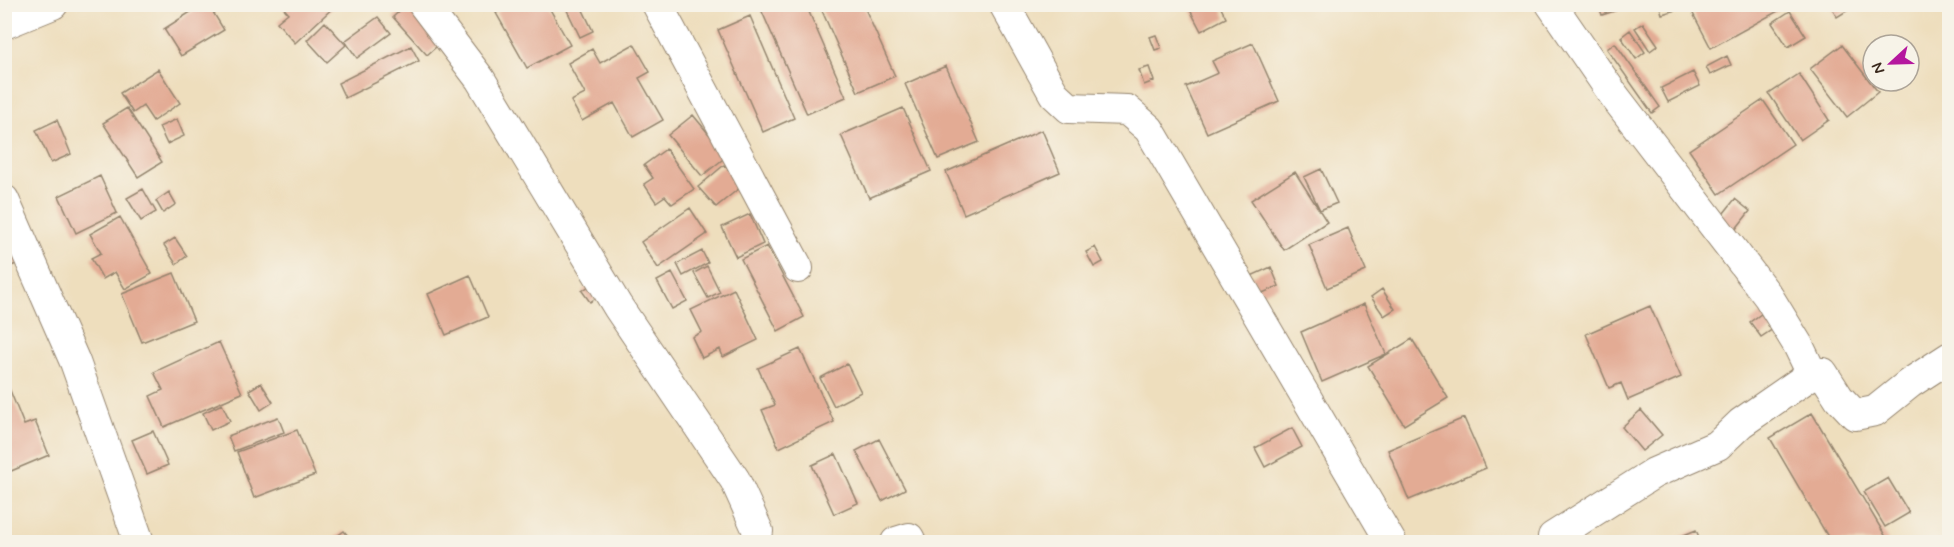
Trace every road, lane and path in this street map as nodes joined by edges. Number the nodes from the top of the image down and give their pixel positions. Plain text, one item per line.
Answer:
1 (53, 4) edge
2 (423, 4) edge
3 (657, 4) edge
4 (1004, 4) edge
5 (1551, 4) edge
6 (4, 24) edge
7 (4, 200) edge
8 (798, 268) dead end
9 (1950, 357) edge
10 (1812, 374) junction
11 (1553, 537) dead end
12 (761, 541) edge
13 (139, 543) edge
14 (896, 543) edge
15 (911, 543) edge
16 (1391, 543) edge

1 - 6 street
2 - 12 street
3 - 8 street
4 - 16 street
5 - 10 street
7 - 13 street
9 - 10 street
10 - 11 street
14 - 15 street

